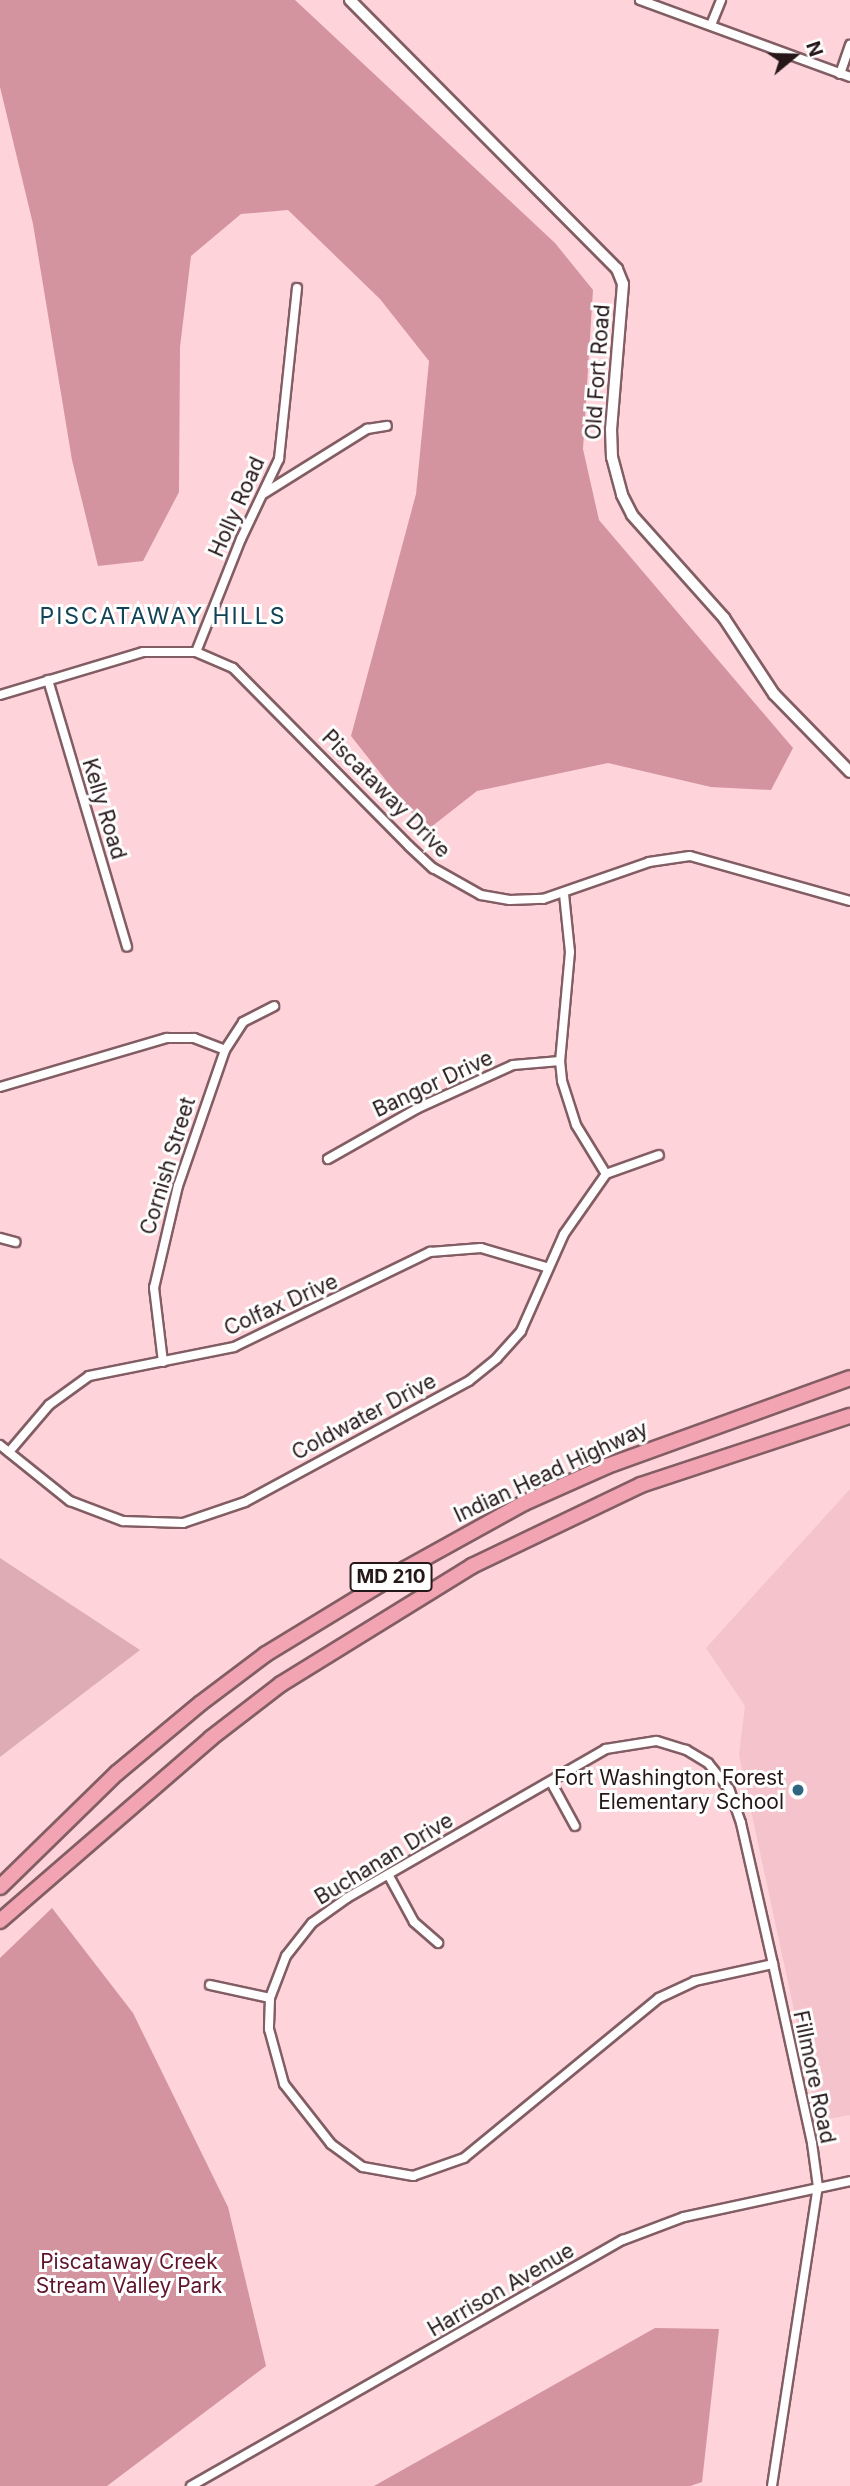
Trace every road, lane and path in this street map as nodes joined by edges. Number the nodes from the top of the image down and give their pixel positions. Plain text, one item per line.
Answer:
1 (350, 0) edge
2 (640, 0) edge
3 (720, 0) edge
4 (711, 24) junction
5 (850, 45) edge
6 (840, 74) junction
7 (850, 77) edge
8 (297, 288) dead end
9 (387, 426) dead end
10 (263, 494) junction
11 (196, 652) junction
12 (48, 680) junction
13 (0, 695) edge
14 (850, 772) edge
15 (564, 894) junction
16 (850, 901) edge
17 (127, 947) dead end
18 (274, 1006) dead end
19 (225, 1050) junction
20 (560, 1061) junction
21 (0, 1087) edge
22 (659, 1156) dead end
23 (328, 1159) dead end
24 (606, 1174) junction
25 (0, 1238) edge
26 (15, 1242) dead end
27 (546, 1267) junction
28 (163, 1362) junction
29 (850, 1378) edge
30 (850, 1416) edge
31 (0, 1445) edge
32 (9, 1452) junction
33 (551, 1782) junction
34 (575, 1826) dead end
35 (746, 1843) joint
36 (389, 1876) junction
37 (0, 1887) edge
38 (0, 1921) edge
39 (438, 1943) dead end
40 (773, 1964) junction
41 (210, 1985) dead end
42 (270, 1998) junction
43 (850, 2181) edge
44 (818, 2187) junction
45 (191, 2486) edge
46 (772, 2486) edge

1 - 14 main road, Old Fort Road
2 - 4 street
3 - 4 street
4 - 6 street
5 - 6 street
6 - 7 street
8 - 10 street, Holly Road
9 - 10 street
10 - 11 street, Holly Road
11 - 12 street, Piscataway Drive
11 - 15 street, Piscataway Drive
12 - 13 street, Piscataway Drive
12 - 17 street, Kelly Road
15 - 16 street, Piscataway Drive
15 - 20 street
18 - 19 street, Cornish Street
19 - 21 street
19 - 28 street, Cornish Street
20 - 23 street, Bangor Drive
20 - 24 street
22 - 24 street
24 - 27 street, Coldwater Drive
25 - 26 street
27 - 28 street, Colfax Drive
27 - 32 street, Coldwater Drive
28 - 32 street, Colfax Drive
29 - 37 highway, Indian Head Highway / MD 210
30 - 38 highway, MD 210
31 - 32 street, Coldwater Drive
33 - 34 street
33 - 35 street, Buchanan Drive
33 - 36 street, Buchanan Drive
35 - 40 street, Fillmore Road
36 - 39 street
36 - 42 street, Buchanan Drive
40 - 42 street, Buchanan Drive
40 - 44 street, Fillmore Road
41 - 42 street
43 - 44 street, Harrison Avenue
44 - 45 street, Harrison Avenue
44 - 46 street, Fillmore Road

